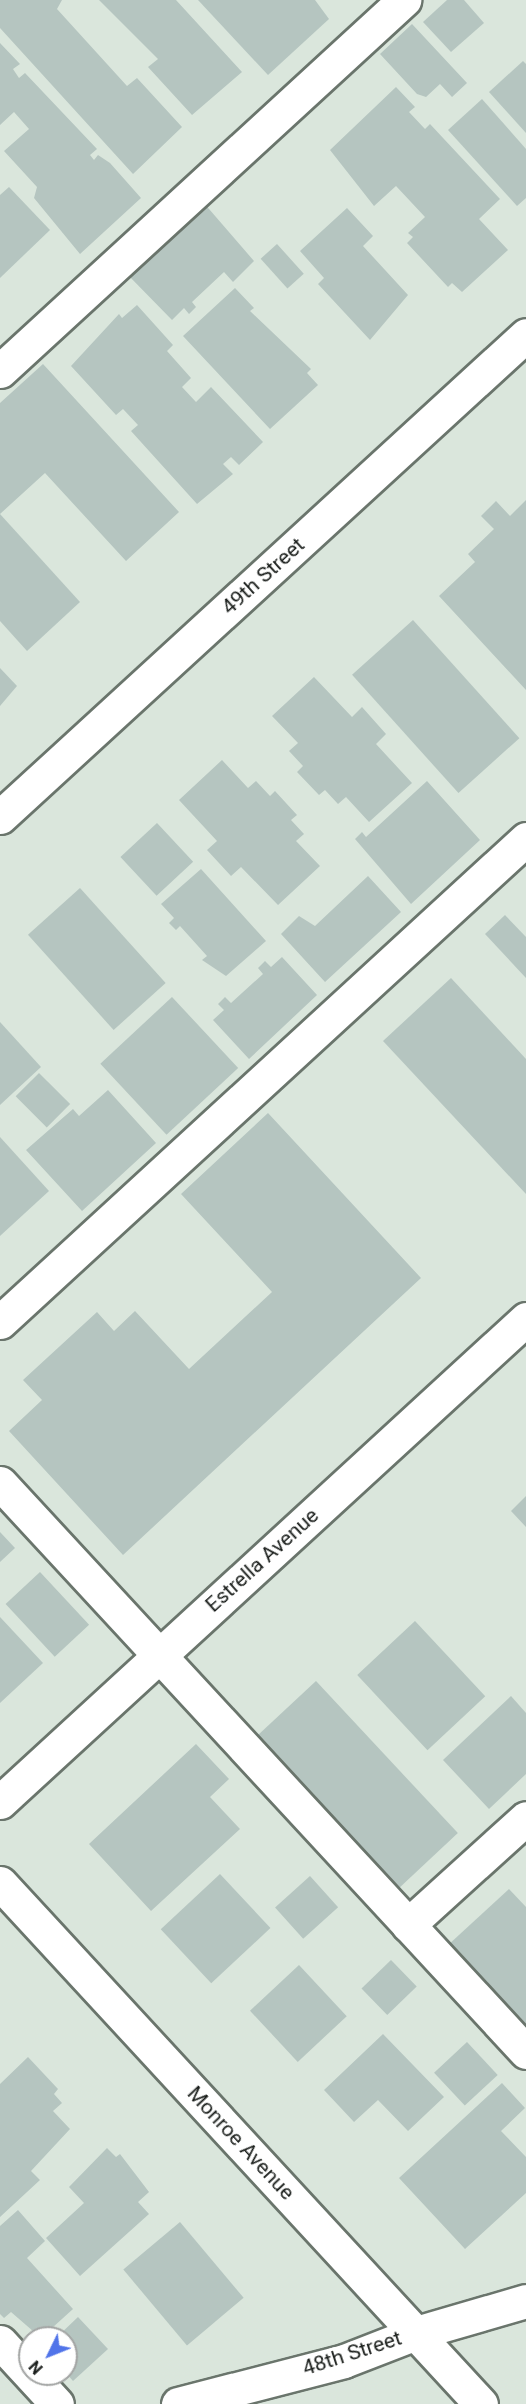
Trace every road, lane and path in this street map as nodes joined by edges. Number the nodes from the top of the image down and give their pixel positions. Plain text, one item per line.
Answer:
1 (404, 0) edge
2 (526, 335) edge
3 (0, 370) edge
4 (0, 817) edge
5 (526, 839) edge
6 (526, 1319) edge
7 (0, 1322) edge
8 (0, 1484) edge
9 (157, 1655) junction
10 (0, 1802) edge
11 (526, 1818) edge
12 (0, 1883) edge
13 (408, 1925) junction
14 (526, 2052) edge
15 (526, 2301) edge
16 (416, 2333) junction
17 (0, 2342) edge
18 (57, 2404) edge
19 (178, 2404) edge
20 (481, 2404) edge

1 - 3 street
2 - 4 street, 49th Street
5 - 7 street
6 - 9 street, Estrella Avenue
8 - 9 street
9 - 10 street, Estrella Avenue
9 - 13 street
11 - 13 street
12 - 16 street, Monroe Avenue
13 - 14 street
15 - 16 street, 48th Street
16 - 19 street, 48th Street
16 - 20 street, Monroe Avenue
17 - 18 street

